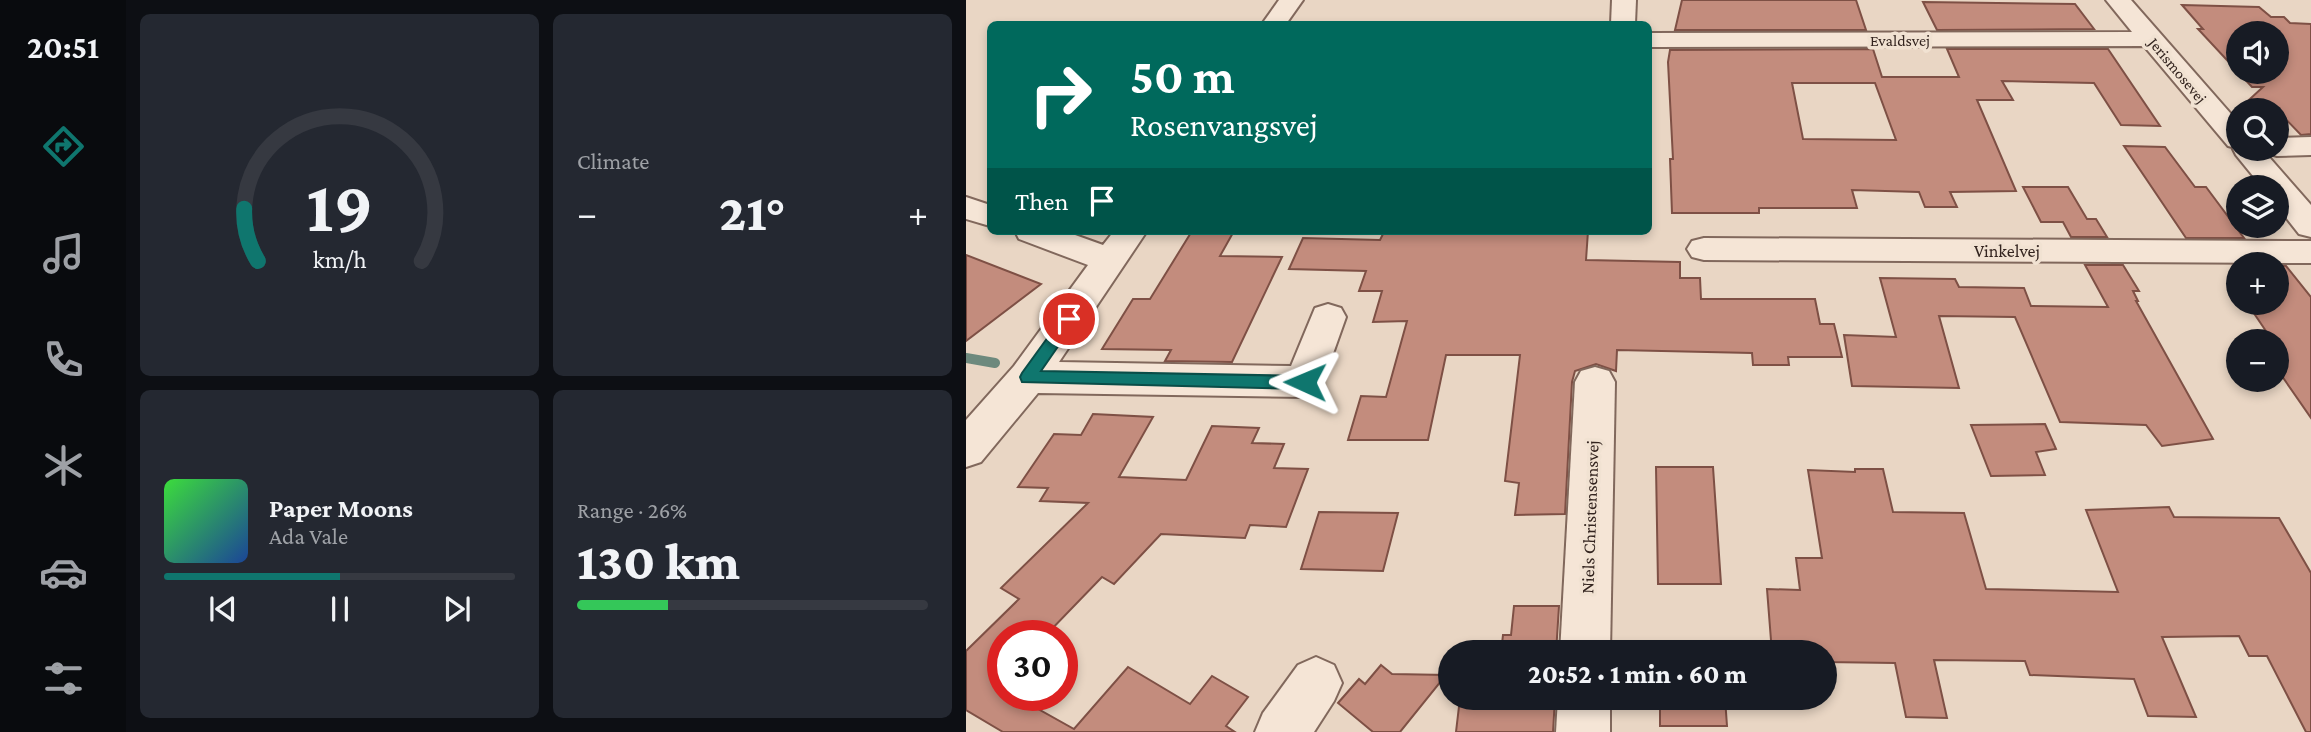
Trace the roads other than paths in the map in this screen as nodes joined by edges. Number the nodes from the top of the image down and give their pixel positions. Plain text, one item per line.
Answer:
1 (1291, 0) edge
2 (1624, 0) edge
3 (2118, 0) edge
4 (1276, 21) edge
5 (1623, 21) edge
6 (2152, 39) junction
7 (1652, 40) edge
8 (2226, 126) edge
9 (2311, 146) edge
10 (2289, 147) edge
11 (2256, 161) edge
12 (966, 207) edge
13 (987, 215) edge
14 (2311, 226) edge
15 (1055, 235) edge
16 (1121, 246) edge
17 (1704, 249) dead end
18 (2311, 252) edge
19 (1328, 317) dead end
20 (1028, 377) junction
21 (1595, 382) dead end
22 (966, 449) edge
23 (1585, 640) edge
24 (1317, 683) dead end
25 (1584, 710) edge
26 (1282, 732) edge
27 (1583, 732) edge

1 - 4 street
2 - 5 street
3 - 6 street, Jerismosevej
6 - 7 street, Evaldsvej
6 - 8 street, Jerismosevej
9 - 10 street
11 - 14 street
12 - 13 street
15 - 16 street
16 - 20 street
17 - 18 street, Vinkelvej
19 - 20 street
20 - 22 street
21 - 23 street, Niels Christensensvej
24 - 26 street
25 - 27 street

